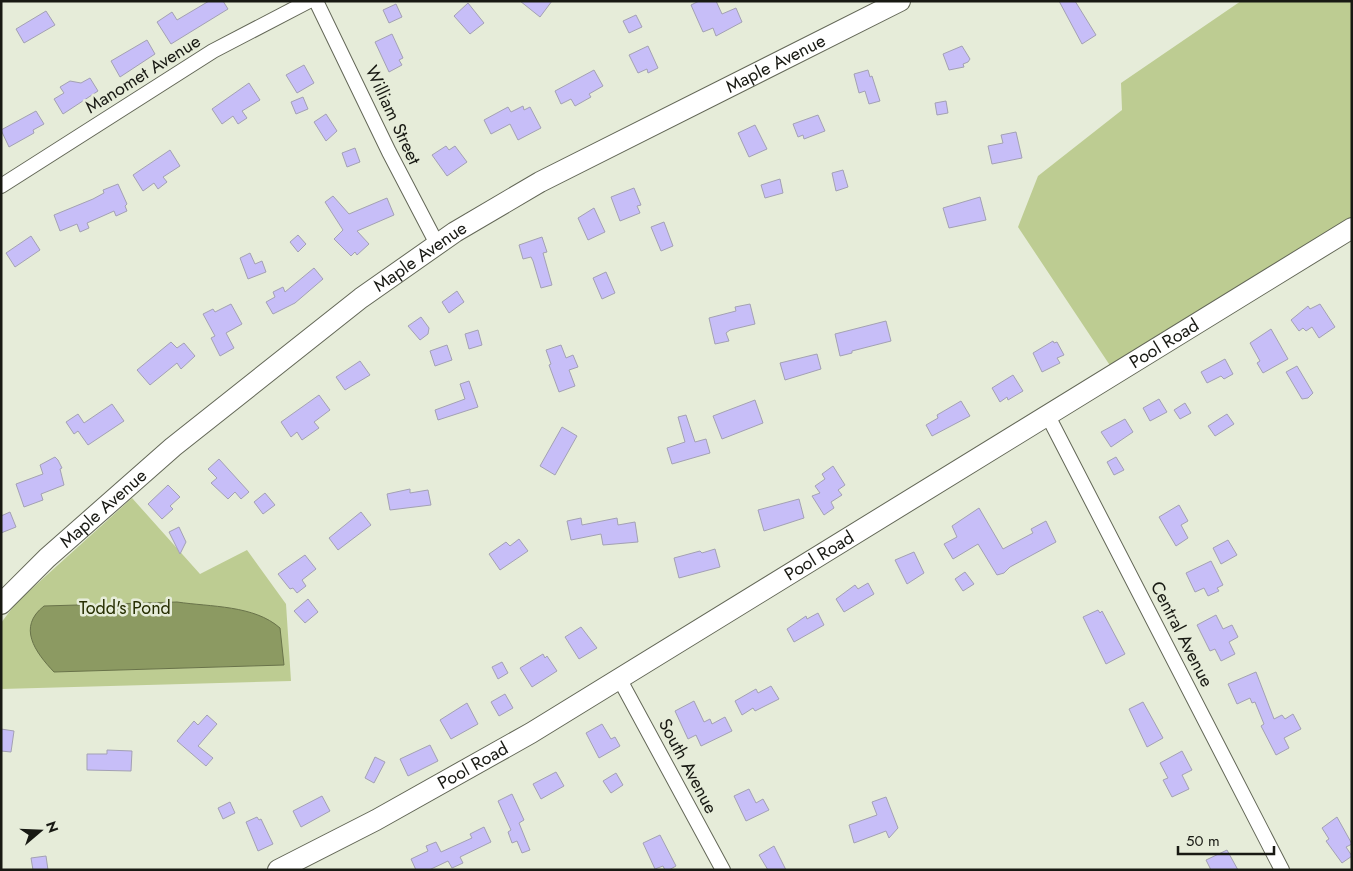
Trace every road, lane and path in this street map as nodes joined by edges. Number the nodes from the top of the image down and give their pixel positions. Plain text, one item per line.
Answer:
1 (309, 1) edge
2 (316, 1) edge
3 (900, 1) edge
4 (1, 186) edge
5 (1352, 228) edge
6 (437, 244) junction
7 (1048, 416) junction
8 (1, 604) edge
9 (620, 680) junction
10 (278, 870) edge
11 (723, 870) edge
12 (1282, 870) edge

1 - 4 street, Manomet Avenue
2 - 6 street, William Street
3 - 6 street, Maple Avenue
5 - 7 street, Pool Road
6 - 8 street, Maple Avenue
7 - 9 street, Pool Road
7 - 12 street, Central Avenue
9 - 10 street, Pool Road
9 - 11 street, South Avenue

